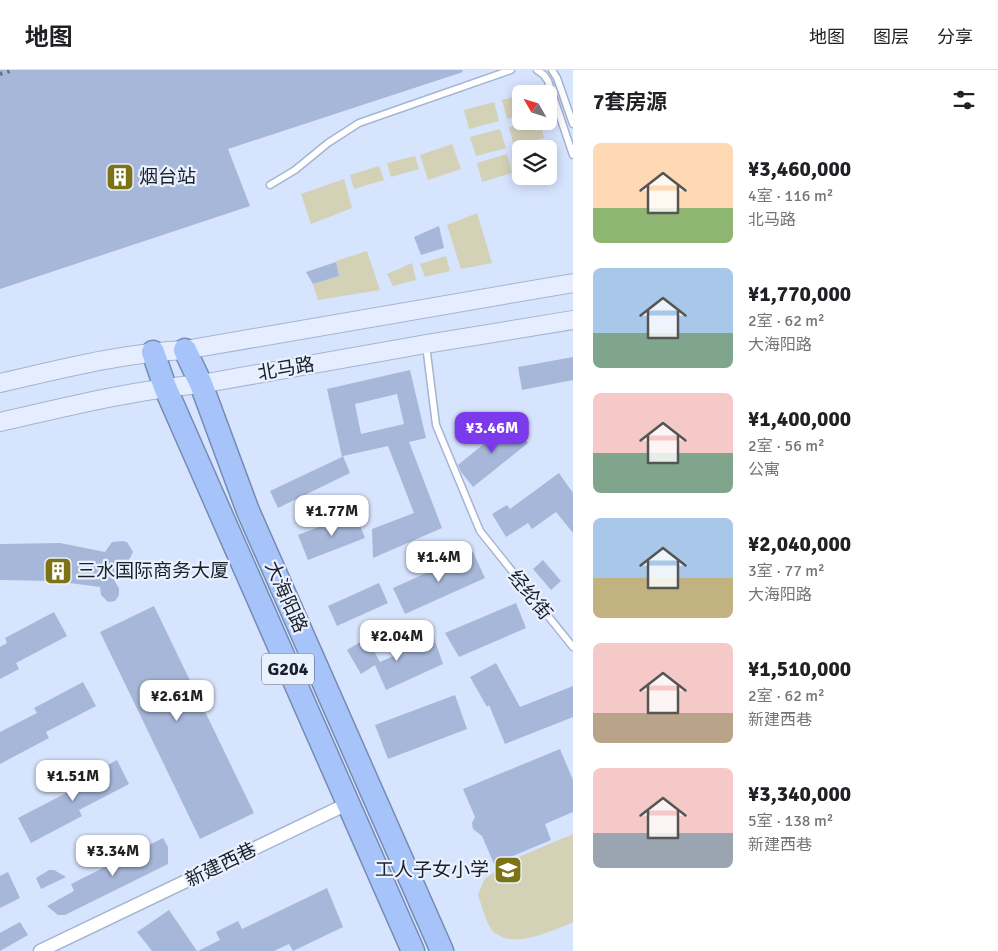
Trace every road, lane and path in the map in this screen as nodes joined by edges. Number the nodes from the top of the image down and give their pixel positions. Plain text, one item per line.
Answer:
1 (511, 70) edge
2 (537, 70) edge
3 (552, 70) edge
4 (573, 124) edge
5 (573, 155) edge
6 (270, 185) dead end
7 (573, 282) edge
8 (573, 320) edge
9 (426, 344) junction
10 (185, 350) junction
11 (153, 352) junction
12 (0, 383) edge
13 (201, 384) junction
14 (166, 387) junction
15 (0, 422) edge
16 (573, 647) edge
17 (347, 804) junction
18 (40, 951) edge
19 (413, 951) edge
20 (442, 951) edge

1 - 6 lane
2 - 5 lane
3 - 4 lane
7 - 10 main road, 北马路
8 - 9 main road, 北马路
9 - 13 main road, 北马路
9 - 16 lane, 经纶街
10 - 11 main road, 北马路
10 - 13 highway, 大海阳路
11 - 12 main road, 北马路
11 - 14 highway, 大海阳路
13 - 14 main road, 北马路
13 - 20 highway, 大海阳路 / G204
14 - 15 main road, 北马路
14 - 17 highway, 大海阳路 / G204
17 - 18 street, 新建西巷
17 - 19 highway, 大海阳路 / G204

